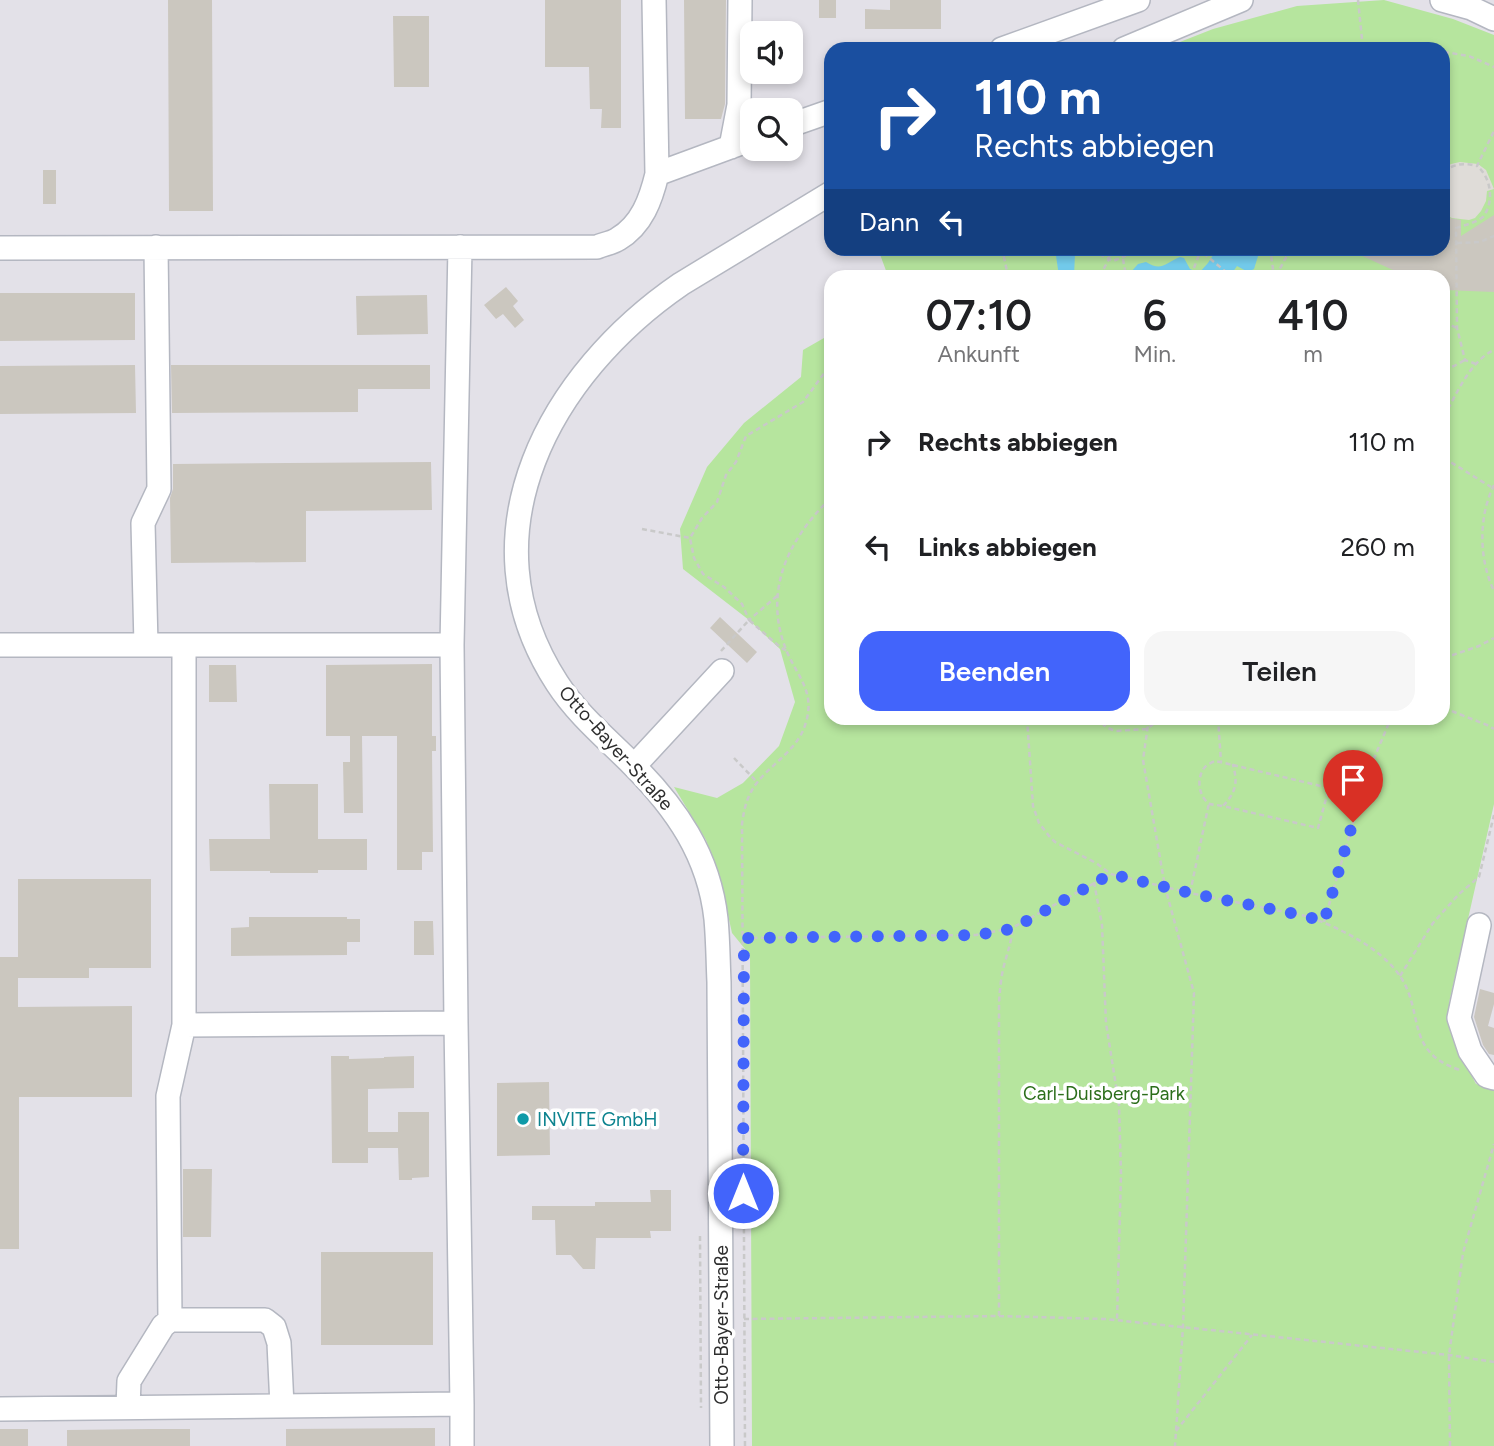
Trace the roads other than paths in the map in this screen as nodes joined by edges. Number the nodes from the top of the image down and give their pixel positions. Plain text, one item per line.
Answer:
1 (654, 0) edge
2 (740, 0) edge
3 (1138, 0) edge
4 (1241, 0) edge
5 (1442, 0) edge
6 (1494, 19) edge
7 (1021, 42) edge
8 (1141, 42) edge
9 (824, 113) edge
10 (803, 121) edge
11 (740, 144) edge
12 (731, 147) junction
13 (657, 174) junction
14 (824, 197) edge
15 (156, 247) junction
16 (460, 247) junction
17 (0, 248) edge
18 (0, 645) edge
19 (146, 645) junction
20 (184, 645) junction
21 (452, 645) junction
22 (721, 661) road end
23 (634, 766) junction
24 (1479, 925) dead end
25 (456, 1023) junction
26 (184, 1025) junction
27 (1490, 1077) edge
28 (170, 1320) junction
29 (462, 1404) junction
30 (282, 1406) junction
31 (128, 1407) junction
32 (0, 1409) edge
33 (462, 1446) edge
34 (722, 1446) edge

1 - 13 street
2 - 12 street
3 - 7 street
4 - 8 street
5 - 6 street
9 - 10 street
11 - 12 street
12 - 13 street
13 - 16 street
14 - 23 street, Otto-Bayer-Straße
15 - 16 street
15 - 17 street
15 - 19 street
16 - 21 street
18 - 19 street
19 - 20 street
20 - 21 street
20 - 26 street
21 - 25 street
22 - 23 street
23 - 34 street, Otto-Bayer-Straße
24 - 27 street
25 - 26 street
25 - 29 street
26 - 28 street
28 - 30 street
28 - 31 street
29 - 30 street
29 - 33 street
30 - 31 street
31 - 32 street

